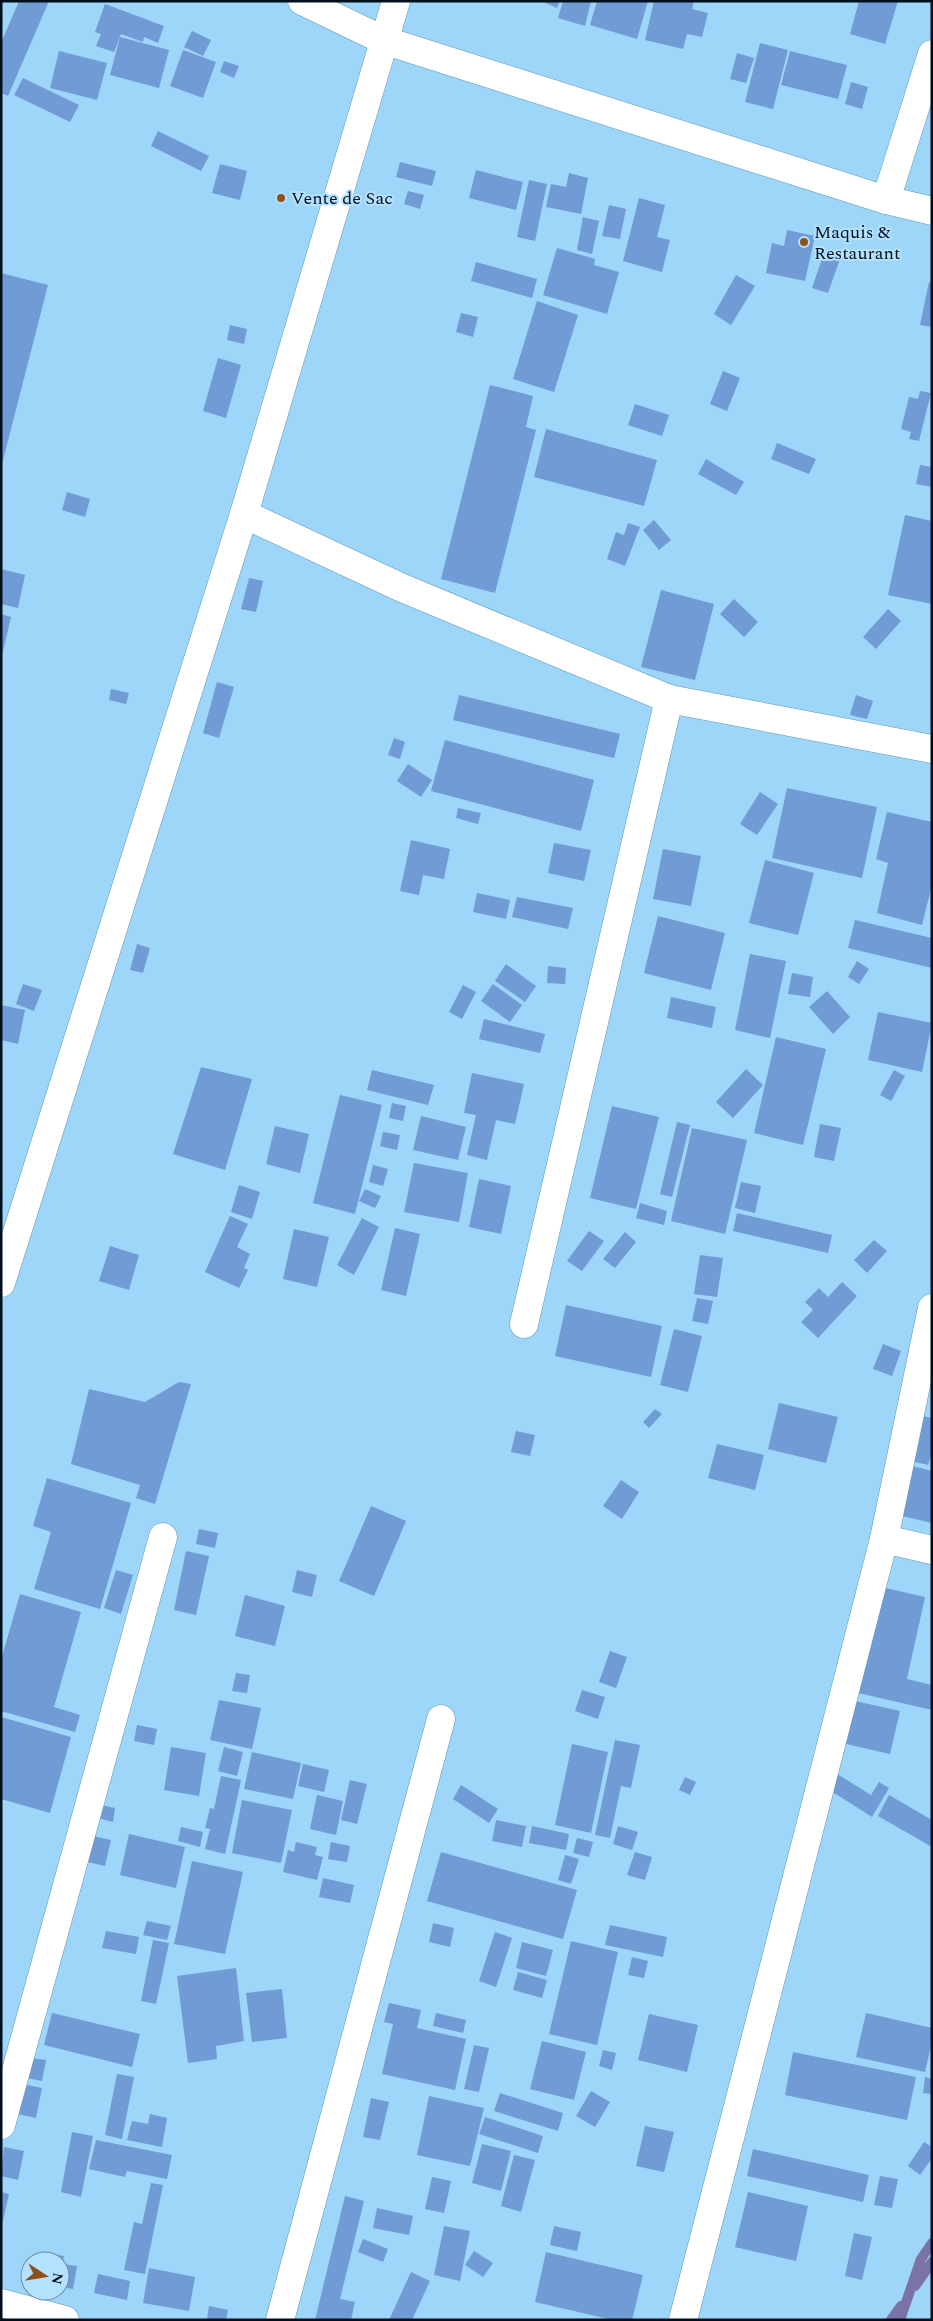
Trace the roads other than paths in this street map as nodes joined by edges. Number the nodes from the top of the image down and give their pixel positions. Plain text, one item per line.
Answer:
1 (302, 1) edge
2 (396, 1) edge
3 (383, 40) junction
4 (932, 54) edge
5 (886, 200) junction
6 (932, 211) edge
7 (244, 514) junction
8 (669, 699) junction
9 (932, 749) edge
10 (7, 1246) edge
11 (1, 1283) edge
12 (932, 1308) edge
13 (524, 1324) dead end
14 (163, 1537) dead end
15 (884, 1539) junction
16 (932, 1550) edge
17 (442, 1719) dead end
18 (1, 2125) edge
19 (1, 2302) edge
20 (65, 2320) edge
21 (280, 2320) edge
22 (684, 2320) edge

1 - 3 street
2 - 3 street
3 - 5 street
3 - 7 street
4 - 5 street
5 - 6 street
7 - 8 street
7 - 10 street
8 - 9 street
8 - 13 street
10 - 11 street
12 - 15 street
14 - 18 street
15 - 16 street
15 - 22 street
17 - 21 street
19 - 20 street

